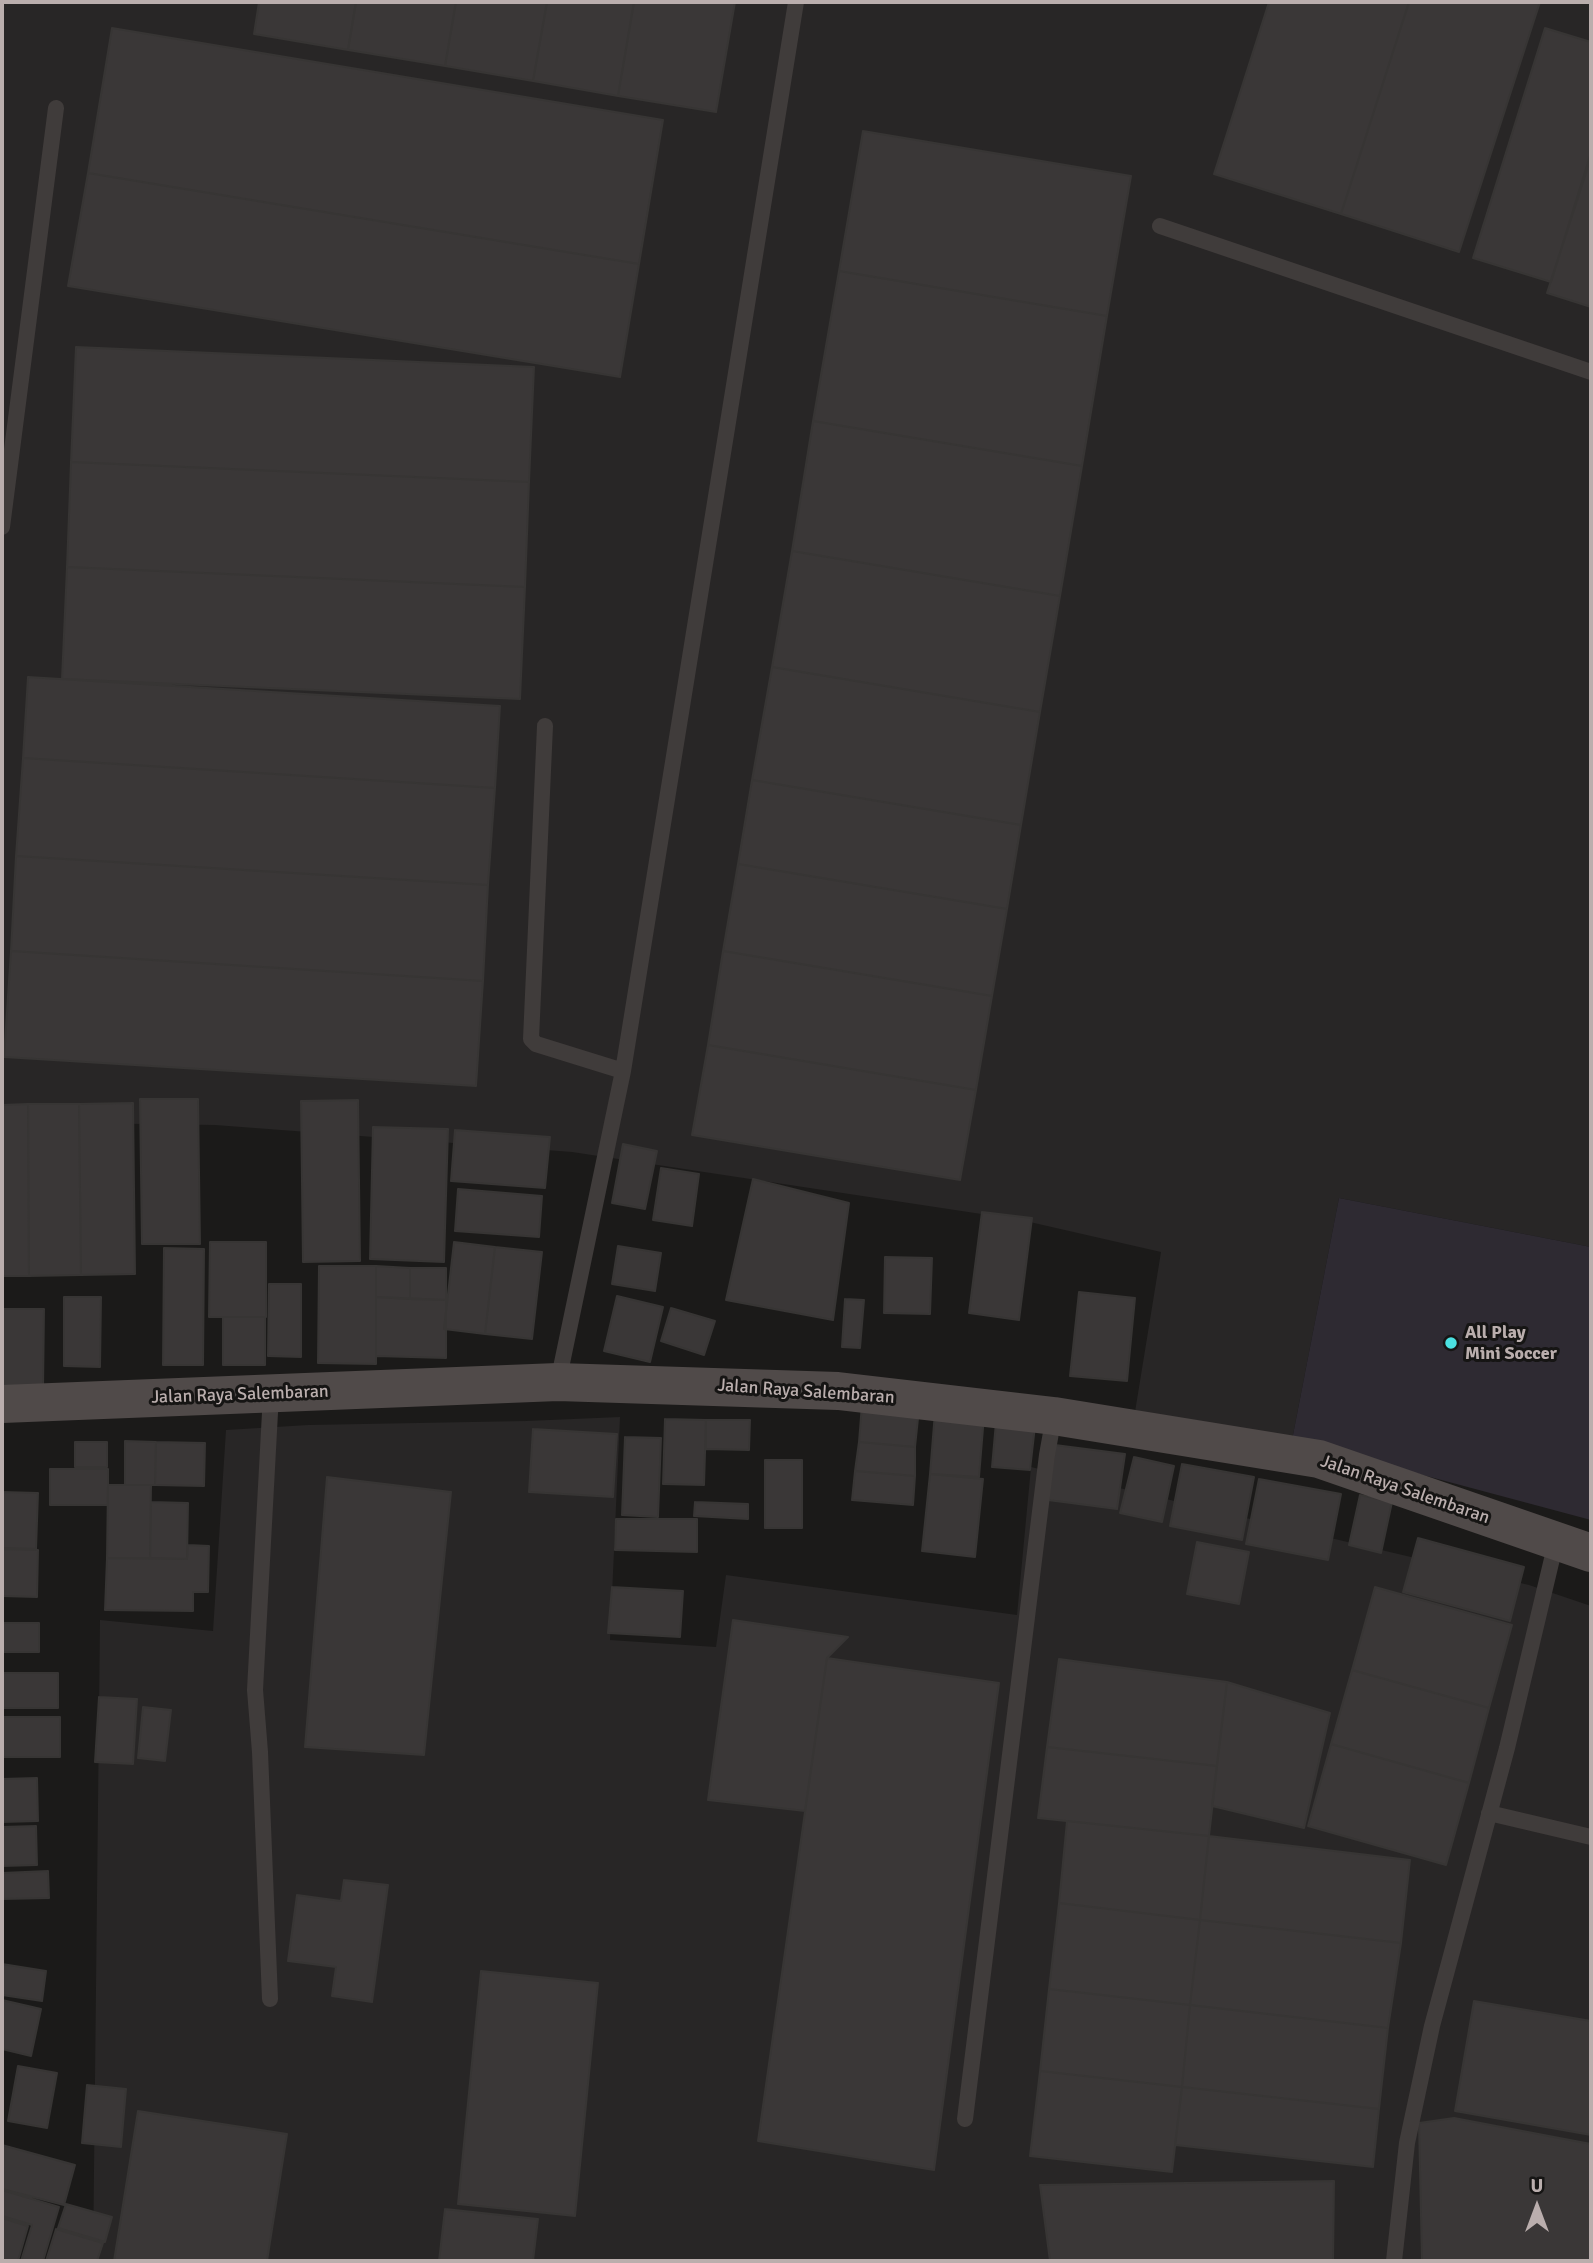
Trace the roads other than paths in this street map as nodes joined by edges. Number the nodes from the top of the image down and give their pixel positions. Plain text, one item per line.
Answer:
1 (796, 2) edge
2 (56, 108) dead end
3 (1160, 226) dead end
4 (1591, 372) edge
5 (2, 527) edge
6 (545, 726) dead end
7 (623, 1071) junction
8 (558, 1382) junction
9 (271, 1394) junction
10 (2, 1404) edge
11 (1054, 1416) junction
12 (1574, 1547) edge
13 (1489, 1813) junction
14 (1591, 1837) edge
15 (270, 2000) dead end
16 (965, 2119) dead end
17 (1394, 2261) edge

1 - 7 lane
2 - 5 lane
3 - 4 lane
6 - 7 lane
7 - 8 lane
8 - 9 main road, Jalan Raya Salembaran
8 - 11 main road, Jalan Raya Salembaran
9 - 10 main road, Jalan Raya Salembaran
9 - 15 lane
11 - 12 main road, Jalan Raya Salembaran
11 - 16 lane
12 - 13 lane
13 - 14 lane
13 - 17 lane

